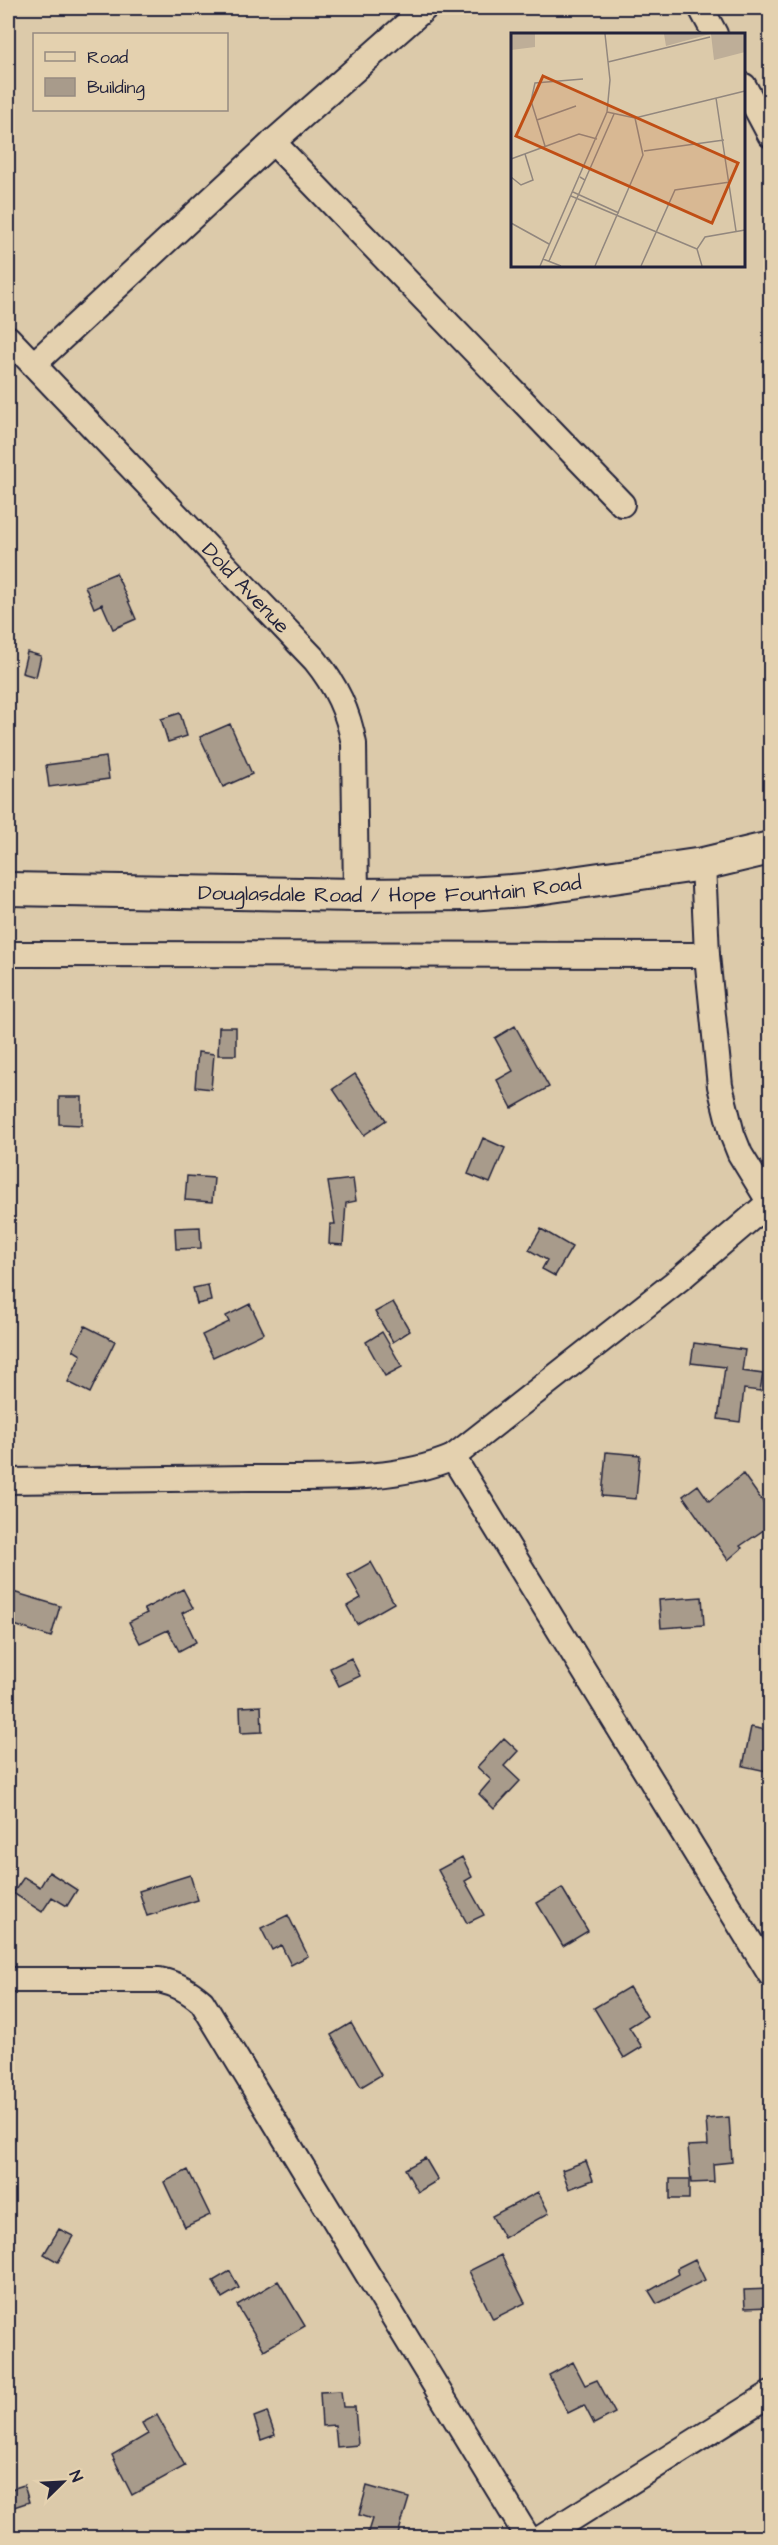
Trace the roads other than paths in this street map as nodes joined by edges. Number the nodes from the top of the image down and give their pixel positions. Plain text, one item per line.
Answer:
1 (425, 8) edge
2 (700, 8) edge
3 (714, 33) edge
4 (745, 88) edge
5 (771, 135) edge
6 (273, 142) junction
7 (8, 338) edge
8 (34, 364) junction
9 (622, 504) dead end
10 (771, 848) edge
11 (703, 864) junction
12 (8, 889) edge
13 (356, 895) junction
14 (8, 954) edge
15 (707, 955) junction
16 (770, 1202) edge
17 (453, 1457) junction
18 (8, 1481) edge
19 (771, 1974) edge
20 (8, 1980) edge
21 (771, 2394) edge
22 (528, 2538) edge
23 (541, 2538) edge

1 - 6 street
2 - 3 street
4 - 5 street
6 - 8 street
6 - 9 street
7 - 8 street, Dold Avenue
8 - 13 street, Dold Avenue
10 - 11 main road, Douglasdale Road / Hope Fountain Road
11 - 13 main road, Douglasdale Road / Hope Fountain Road
11 - 15 street
12 - 13 main road, Douglasdale Road / Hope Fountain Road
14 - 15 street
15 - 16 street
16 - 17 street
17 - 18 street
17 - 19 street
20 - 22 street
21 - 23 street

